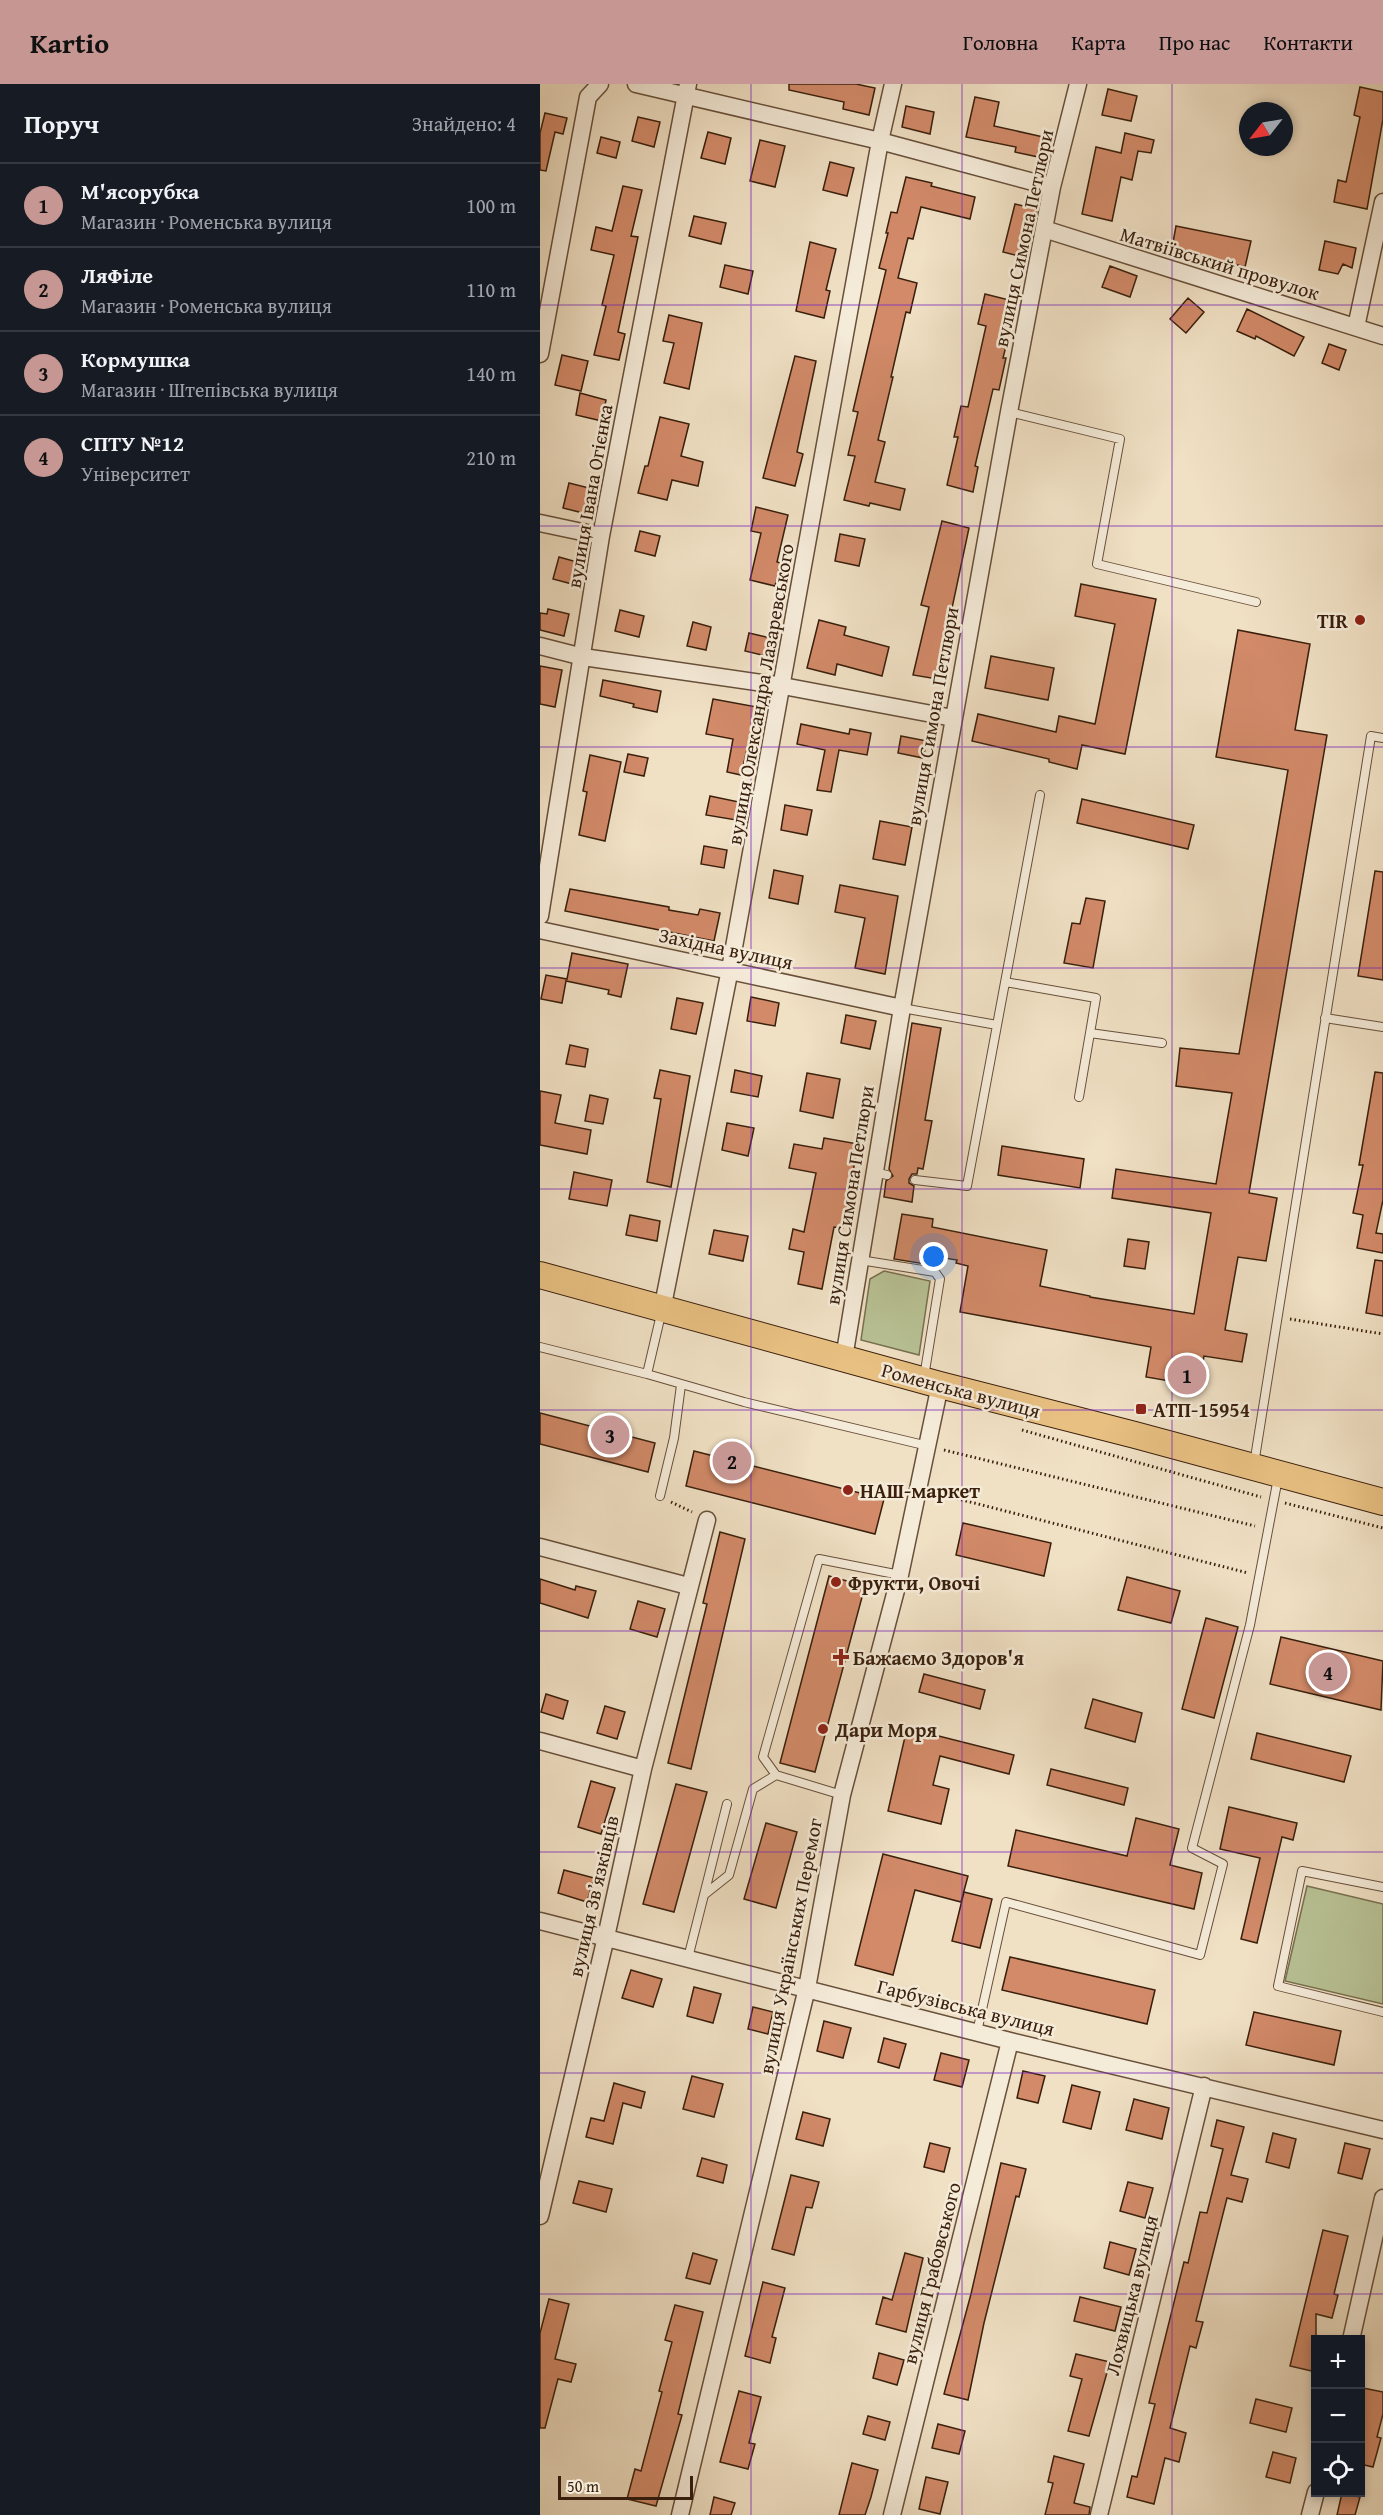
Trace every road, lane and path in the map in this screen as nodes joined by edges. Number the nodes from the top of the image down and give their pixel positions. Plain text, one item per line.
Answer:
1 (600, 84) edge
2 (636, 84) edge
3 (893, 84) edge
4 (1078, 84) edge
5 (687, 89) edge
6 (880, 141) junction
7 (1052, 188) junction
8 (1383, 202) edge
9 (1044, 229) junction
10 (1356, 327) junction
11 (1383, 336) edge
12 (540, 354) edge
13 (1009, 412) junction
14 (540, 523) edge
15 (601, 536) junction
16 (1256, 602) dead end
17 (540, 646) edge
18 (583, 657) junction
19 (783, 686) junction
20 (953, 718) junction
21 (1383, 738) edge
22 (1040, 795) dead end
23 (540, 916) edge
24 (540, 930) edge
25 (730, 969) junction
26 (1005, 982) junction
27 (902, 1008) junction
28 (1325, 1018) junction
29 (997, 1025) junction
30 (1383, 1027) edge
31 (1090, 1033) junction
32 (1162, 1043) dead end
33 (1079, 1097) dead end
34 (915, 1180) dead end
35 (860, 1260) junction
36 (540, 1275) edge
37 (662, 1310) junction
38 (1278, 1317) junction
39 (1383, 1334) edge
40 (540, 1347) edge
41 (844, 1358) junction
42 (647, 1374) junction
43 (932, 1383) junction
44 (681, 1384) junction
45 (928, 1446) junction
46 (1253, 1467) junction
47 (1279, 1475) junction
48 (919, 1489) junction
49 (660, 1496) joint
50 (1383, 1502) edge
51 (707, 1520) joint
52 (1268, 1529) junction
53 (540, 1547) edge
54 (900, 1575) junction
55 (1259, 1576) junction
56 (688, 1586) junction
57 (540, 1741) edge
58 (643, 1769) junction
59 (776, 1776) junction
60 (842, 1795) junction
61 (728, 1804) dead end
62 (1383, 1887) edge
63 (704, 1895) junction
64 (540, 1921) edge
65 (606, 1937) junction
66 (688, 1958) junction
67 (807, 1988) junction
68 (1383, 2012) edge
69 (977, 2032) junction
70 (1010, 2040) junction
71 (1204, 2086) junction
72 (1383, 2130) edge
73 (1383, 2199) edge
74 (540, 2216) edge
75 (1351, 2335) edge
76 (1315, 2497) edge
77 (680, 2515) edge
78 (892, 2515) edge
79 (1099, 2515) edge
80 (1310, 2515) edge

1 - 12 street
2 - 5 street
3 - 6 street, вулиця Олександра Лазаревського
4 - 7 street, вулиця Симона Петлюри
5 - 6 street
5 - 15 street, вулиця Івана Огієнка
6 - 7 street
6 - 19 street, вулиця Олександра Лазаревського
7 - 9 street, вулиця Симона Петлюри
8 - 10 street
9 - 10 street, Матвіївський провулок
9 - 13 street, вулиця Симона Петлюри
10 - 11 street, Матвіївський провулок
13 - 16 lane
13 - 20 street, вулиця Симона Петлюри
14 - 15 street
15 - 18 street, вулиця Івана Огієнка
17 - 18 street
18 - 19 street
18 - 23 street, вулиця Івана Огієнка
19 - 20 street
19 - 25 street, вулиця Олександра Лазаревського
20 - 27 street, вулиця Симона Петлюри
21 - 28 lane
22 - 26 lane
24 - 25 street, Західна вулиця
25 - 27 street, Західна вулиця
25 - 37 street, вулиця Олександра Лазаревського
26 - 29 lane
26 - 31 lane
27 - 29 lane
27 - 35 street, вулиця Симона Петлюри
28 - 30 lane
28 - 38 lane
29 - 34 lane
31 - 32 lane
31 - 33 lane
35 - 41 street, вулиця Симона Петлюри
35 - 43 lane
36 - 37 main road, Роменська вулиця
37 - 41 main road, Роменська вулиця
37 - 42 lane
38 - 39 path
38 - 46 lane
40 - 42 lane
41 - 43 main road, Роменська вулиця
42 - 44 lane
43 - 45 street, вулиця Українських Перемог
43 - 46 main road, Роменська вулиця
44 - 45 lane
44 - 49 lane
45 - 48 street, вулиця Українських Перемог
45 - 52 path
46 - 47 main road, Роменська вулиця
47 - 50 main road, Роменська вулиця
47 - 52 lane
48 - 54 street, вулиця Українських Перемог
48 - 55 path
49 - 51 path
51 - 56 street, вулиця Звʼязківців
52 - 55 lane
53 - 56 street
54 - 59 lane
54 - 60 street, вулиця Українських Перемог
55 - 69 lane
56 - 58 street, вулиця Звʼязківців
57 - 58 street
58 - 65 street, вулиця Звʼязківців
59 - 60 lane
59 - 63 lane
60 - 67 street, вулиця Українських Перемог
61 - 63 lane
62 - 68 lane
63 - 66 lane
64 - 65 street, Гарбузівська вулиця
65 - 66 street, Гарбузівська вулиця
65 - 74 street, вулиця Звʼязківців
66 - 67 street, Гарбузівська вулиця
67 - 69 street, Гарбузівська вулиця
67 - 77 street, вулиця Українських Перемог
69 - 70 street, Гарбузівська вулиця
70 - 71 street, Гарбузівська вулиця
70 - 78 street, вулиця Грабовського
71 - 72 street, Гарбузівська вулиця
71 - 79 street, Лохвицька вулиця
73 - 75 street
76 - 80 street

